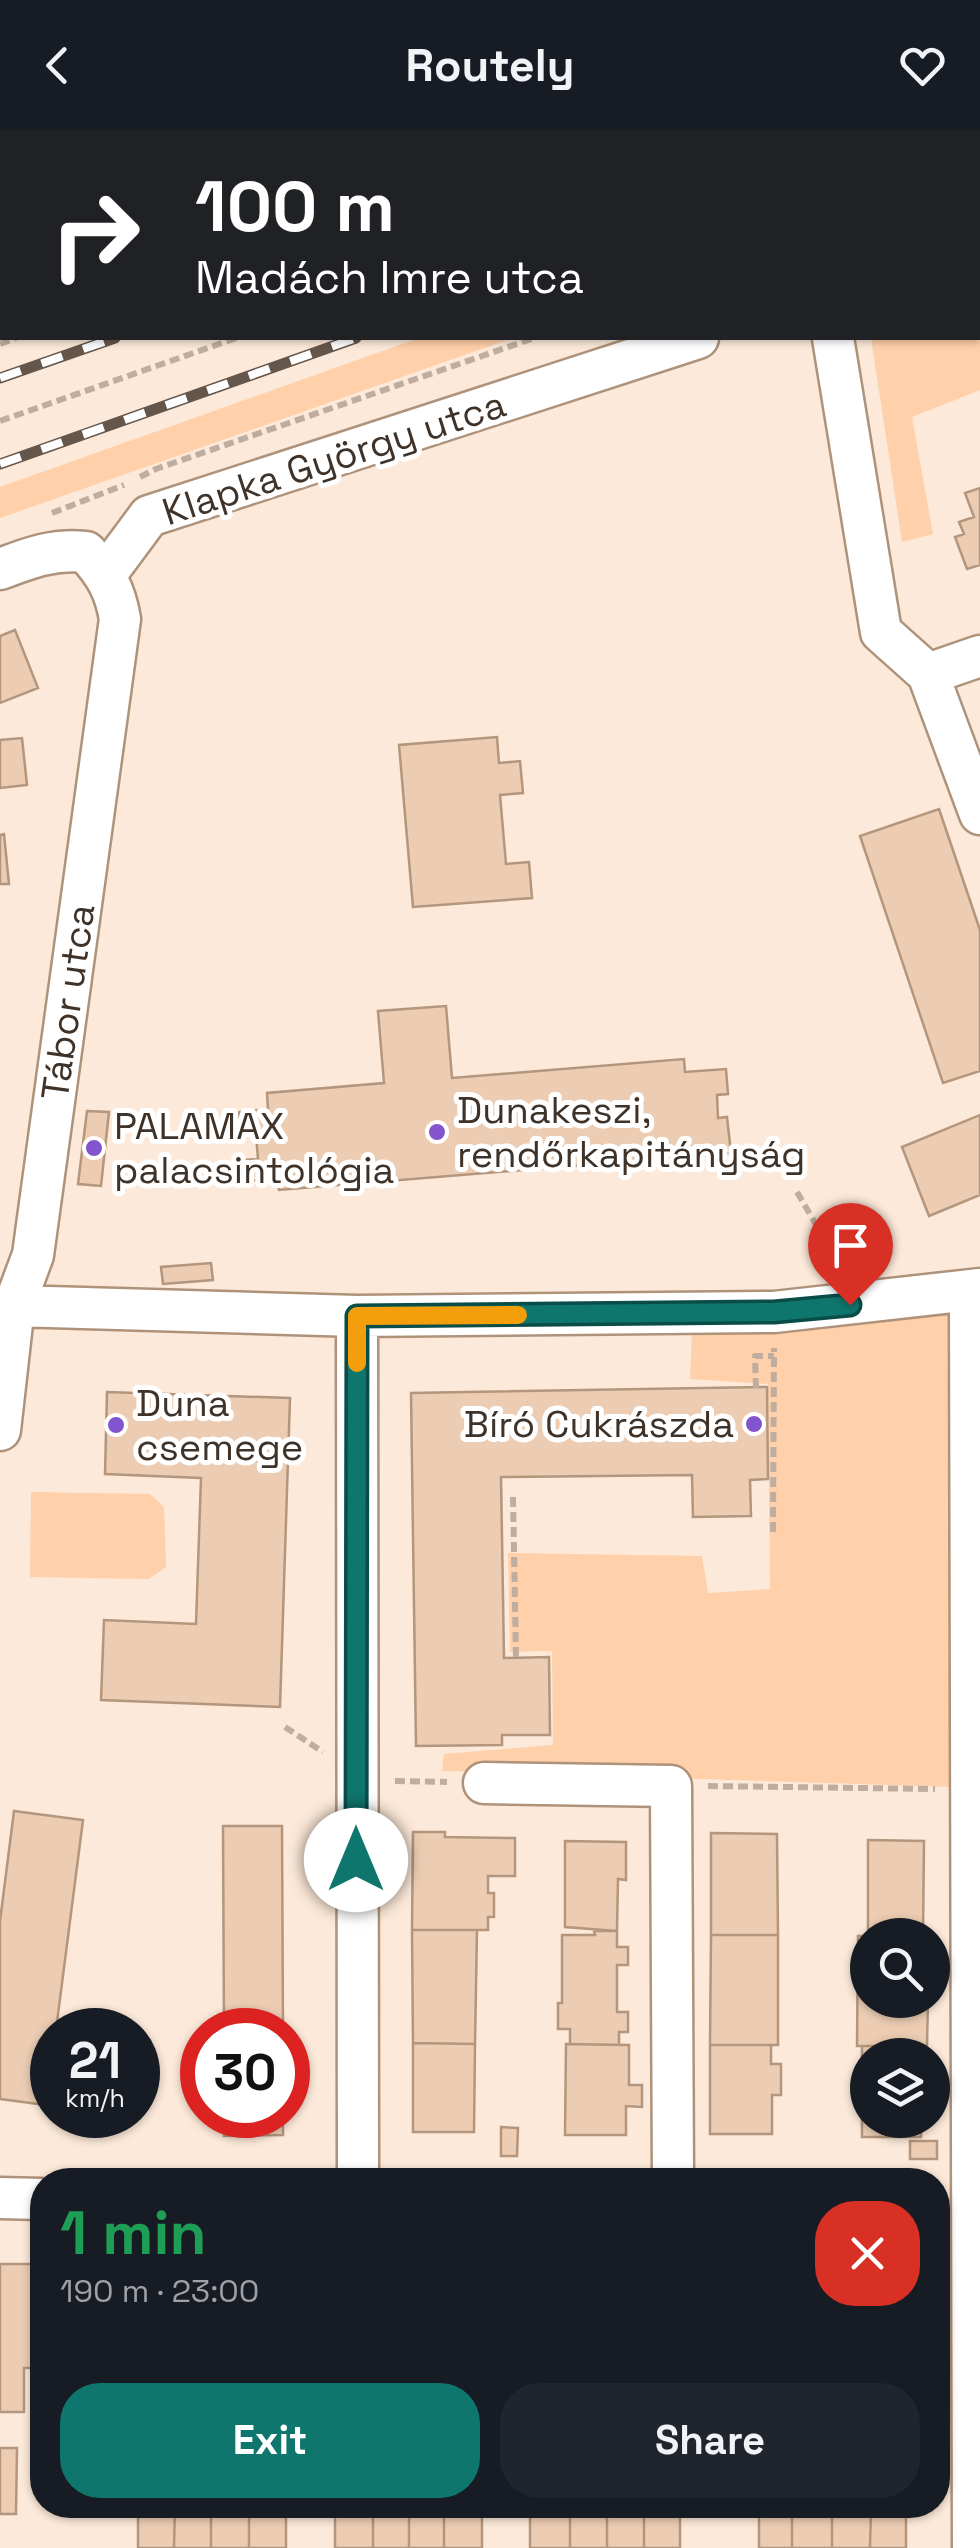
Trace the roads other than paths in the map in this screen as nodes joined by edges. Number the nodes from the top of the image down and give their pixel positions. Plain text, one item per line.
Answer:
1 (692, 340) edge
2 (834, 340) edge
3 (0, 569) edge
4 (106, 574) junction
5 (980, 656) edge
6 (928, 674) junction
7 (980, 814) edge
8 (17, 1256) edge
9 (975, 1291) edge
10 (14, 1306) junction
11 (357, 1316) junction
12 (0, 1430) edge
13 (484, 1783) road end
14 (358, 2168) edge
15 (673, 2168) edge
16 (0, 2198) edge
17 (30, 2198) edge
18 (963, 2204) edge
19 (973, 2548) edge

1 - 4 street, Klapka György utca
2 - 6 street
3 - 4 street
4 - 8 street, Tábor utca
5 - 6 street
6 - 7 street
8 - 10 street, Tábor utca
9 - 11 street
9 - 18 street
10 - 11 street
10 - 12 street, Tábor utca
11 - 14 street
13 - 15 street
16 - 17 street
18 - 19 street

